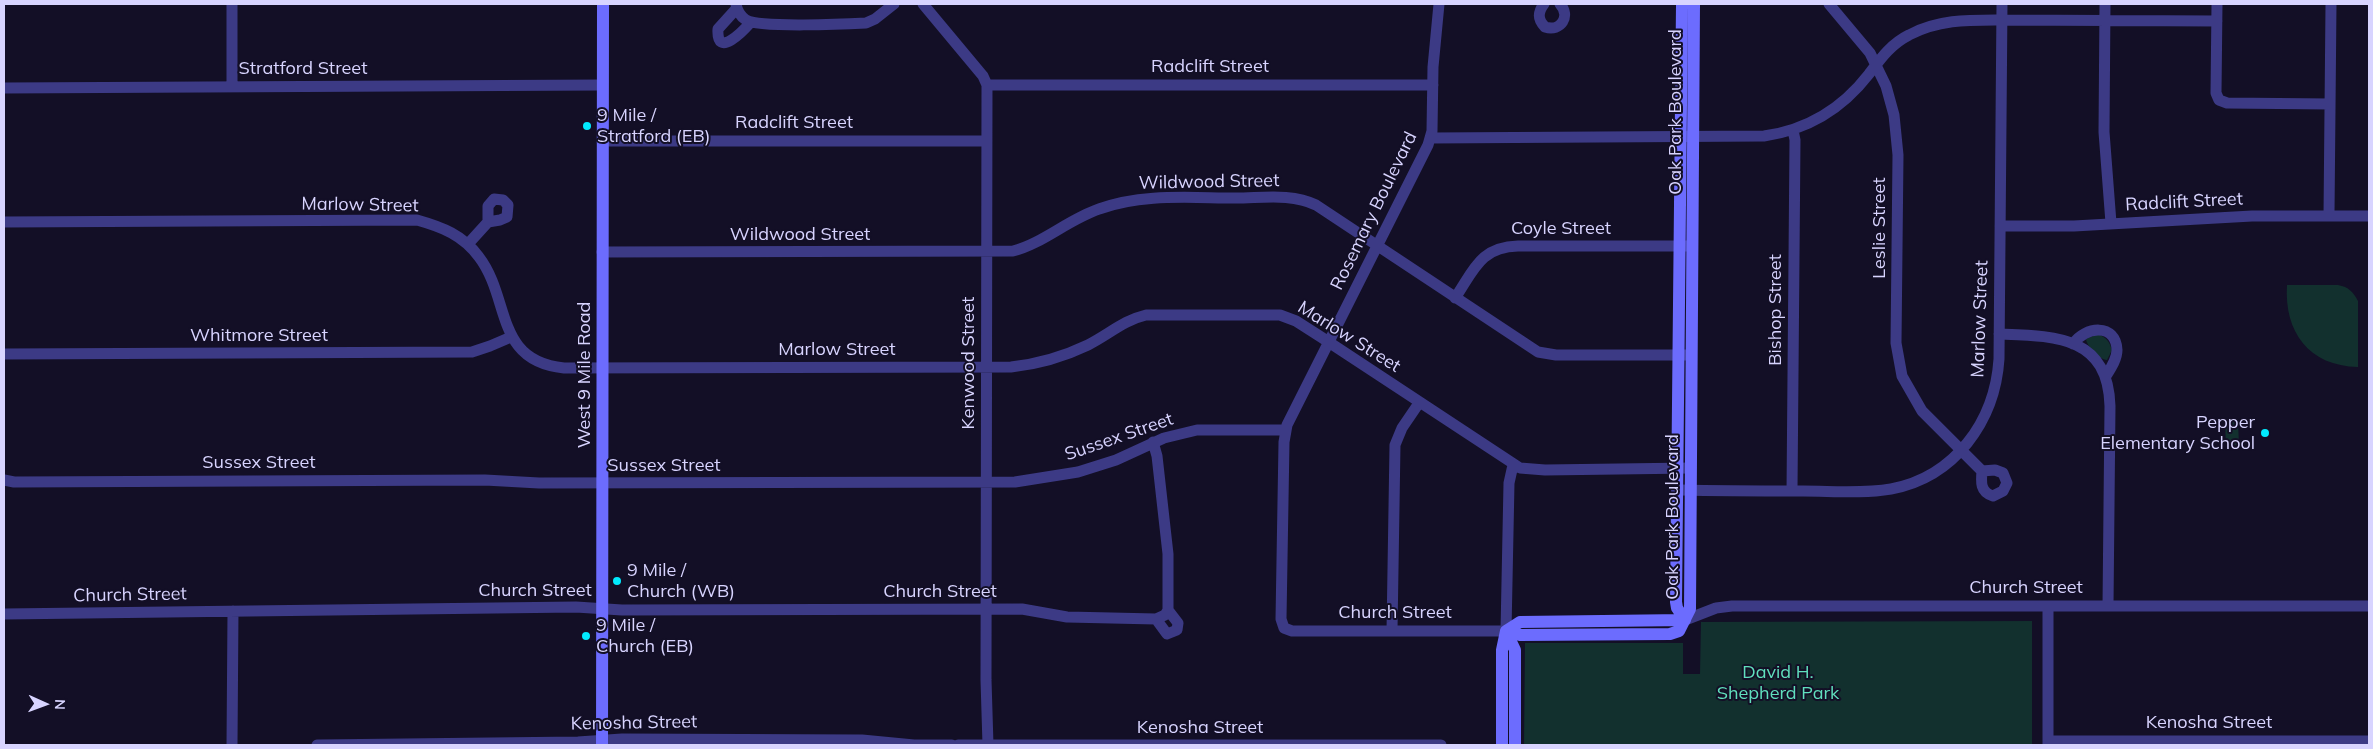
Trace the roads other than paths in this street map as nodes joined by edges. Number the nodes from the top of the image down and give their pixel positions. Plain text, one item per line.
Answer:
1 (232, 4) edge
2 (603, 4) edge
3 (894, 4) edge
4 (924, 4) edge
5 (1438, 4) edge
6 (1544, 4) edge
7 (1560, 4) edge
8 (1682, 4) edge
9 (1694, 4) edge
10 (1829, 4) edge
11 (2002, 4) edge
12 (2105, 4) edge
13 (2217, 4) edge
14 (2331, 4) edge
15 (737, 6) edge
16 (2002, 20) junction
17 (2105, 20) junction
18 (2217, 21) junction
19 (751, 22) junction
20 (1875, 64) junction
21 (1432, 84) junction
22 (602, 85) junction
23 (987, 85) junction
24 (232, 86) junction
25 (4, 88) edge
26 (2330, 104) junction
27 (1793, 130) junction
28 (1430, 138) junction
29 (1686, 138) junction
30 (987, 140) junction
31 (602, 141) junction
32 (2329, 215) junction
33 (2369, 216) edge
34 (4, 222) edge
35 (488, 222) dead end
36 (2111, 224) junction
37 (2000, 226) junction
38 (468, 244) junction
39 (1377, 246) junction
40 (1686, 246) junction
41 (602, 252) junction
42 (987, 252) junction
43 (1455, 298) junction
44 (1999, 334) junction
45 (511, 337) junction
46 (1329, 342) junction
47 (2073, 344) junction
48 (4, 354) edge
49 (1685, 355) junction
50 (987, 367) junction
51 (602, 368) junction
52 (2106, 376) junction
53 (1419, 403) junction
54 (1286, 430) junction
55 (1153, 442) junction
56 (1962, 450) junction
57 (1513, 465) junction
58 (1677, 468) junction
59 (1691, 468) junction
60 (1982, 471) dead end
61 (4, 480) edge
62 (602, 483) junction
63 (987, 483) junction
64 (1677, 490) junction
65 (1690, 490) junction
66 (1792, 491) junction
67 (2048, 606) junction
68 (2108, 606) junction
69 (2369, 606) edge
70 (602, 609) junction
71 (987, 609) junction
72 (1168, 610) junction
73 (233, 611) junction
74 (4, 614) edge
75 (1156, 619) junction
76 (1685, 620) junction
77 (1621, 621) junction
78 (1569, 622) junction
79 (1284, 628) joint
80 (1392, 631) junction
81 (1506, 631) junction
82 (1621, 634) junction
83 (1569, 635) junction
84 (2369, 741) edge
85 (602, 743) edge
86 (2048, 743) edge
87 (232, 745) edge
88 (318, 745) edge
89 (952, 745) edge
90 (958, 745) edge
91 (988, 745) edge
92 (1441, 745) edge
93 (1502, 745) edge
94 (1515, 745) edge

1 - 24 street
2 - 22 street, West 9 Mile Road
3 - 19 street
4 - 23 street
5 - 21 street, Rosemary Boulevard
6 - 7 street
8 - 29 street, Oak Park Boulevard
9 - 29 street, Oak Park Boulevard
10 - 20 street, Leslie Street
11 - 16 street, Marlow Street
12 - 17 street
13 - 18 street
14 - 26 street
15 - 19 street
15 - 19 street
16 - 17 street
16 - 20 street
16 - 37 street, Marlow Street
17 - 18 street
17 - 36 street
18 - 26 street
20 - 27 street
20 - 56 street, Leslie Street
21 - 23 street, Radclift Street
21 - 28 street, Rosemary Boulevard
22 - 24 street, Stratford Street
22 - 31 street, West 9 Mile Road
23 - 30 street, Kenwood Street
24 - 25 street, Stratford Street
26 - 32 street
27 - 29 street
27 - 66 street, Bishop Street
28 - 29 street
28 - 39 street, Rosemary Boulevard
29 - 40 street, Oak Park Boulevard
30 - 31 street, Radclift Street
30 - 42 street, Kenwood Street
31 - 41 street, West 9 Mile Road
32 - 33 street, Radclift Street
32 - 36 street, Radclift Street
34 - 38 street, Marlow Street
35 - 38 street
36 - 37 street, Radclift Street
37 - 44 street, Marlow Street
38 - 45 street, Marlow Street
39 - 42 street, Wildwood Street
39 - 43 street, Wildwood Street
39 - 46 street, Rosemary Boulevard
40 - 43 street, Coyle Street
40 - 49 street, Oak Park Boulevard
41 - 42 street, Wildwood Street
41 - 51 street, West 9 Mile Road
42 - 50 street, Kenwood Street
43 - 49 street, Wildwood Street
44 - 47 street
44 - 56 street, Marlow Street
45 - 48 street, Whitmore Street
45 - 51 street, Marlow Street
46 - 50 street, Marlow Street
46 - 53 street, Marlow Street
46 - 54 street, Rosemary Boulevard
47 - 52 street
47 - 52 street
49 - 58 street, Oak Park Boulevard
49 - 59 street, Oak Park Boulevard
50 - 51 street, Marlow Street
50 - 63 street, Kenwood Street
51 - 62 street, West 9 Mile Road
52 - 68 street
53 - 57 street, Marlow Street
53 - 80 street
54 - 55 street, Sussex Street
54 - 79 street, Rosemary Boulevard
55 - 63 street, Sussex Street
55 - 72 street
56 - 60 street, Leslie Street
56 - 66 street, Marlow Street
57 - 58 street, Marlow Street
57 - 81 street
58 - 59 street, Marlow Street
58 - 64 street, Oak Park Boulevard
59 - 65 street, Oak Park Boulevard
61 - 62 street, Sussex Street
62 - 63 street, Sussex Street
62 - 70 street, West 9 Mile Road
63 - 71 street, Kenwood Street
64 - 65 street, Marlow Street
64 - 76 street, Oak Park Boulevard
65 - 66 street, Marlow Street
65 - 76 street, Oak Park Boulevard
67 - 68 street, Church Street
67 - 76 street, Church Street
67 - 86 street
68 - 69 street, Church Street
70 - 71 street, Church Street
70 - 73 street, Church Street
70 - 85 street, West 9 Mile Road
71 - 75 street, Church Street
71 - 91 street, Kenwood Street
72 - 75 street
72 - 75 street
73 - 74 street, Church Street
73 - 87 street
76 - 77 street, Church Street
76 - 82 street, Church Street
77 - 78 street, Church Street
77 - 82 street
78 - 81 street, Church Street
78 - 83 street
79 - 80 street, Church Street
80 - 81 street, Church Street
81 - 83 street, Church Street
81 - 93 street
81 - 94 street
82 - 83 street, Church Street
84 - 86 street, Kenosha Street
85 - 88 street, Kenosha Street
85 - 89 street, Kenosha Street
90 - 91 street, Kenosha Street
91 - 92 street, Kenosha Street

